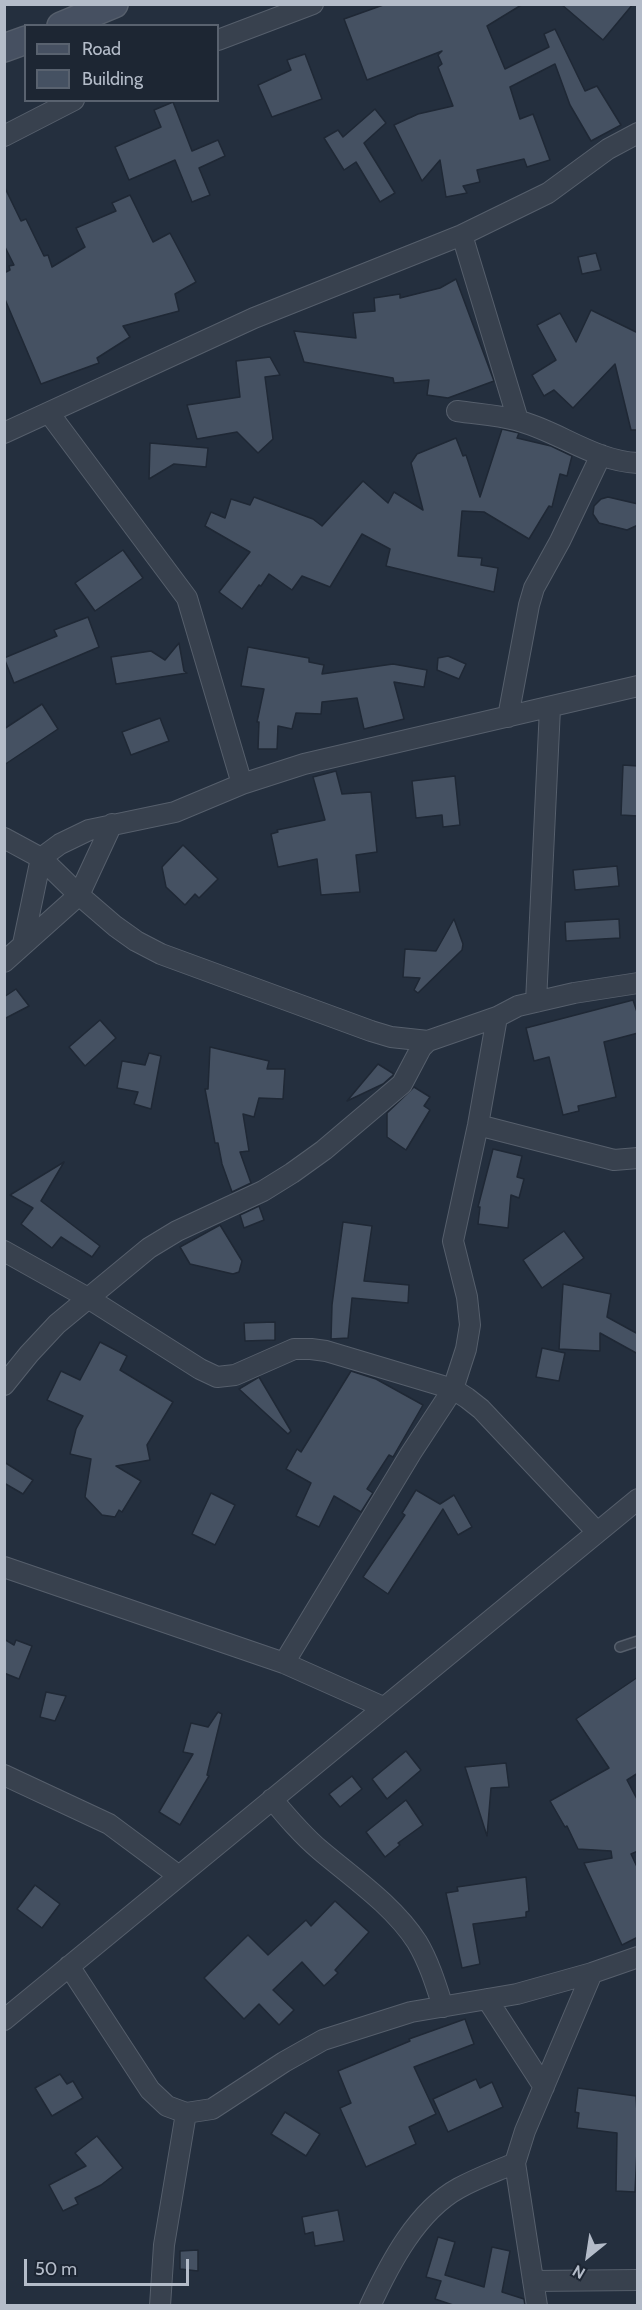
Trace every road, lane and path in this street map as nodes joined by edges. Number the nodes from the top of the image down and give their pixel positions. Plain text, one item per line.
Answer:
1 (114, 4) edge
2 (313, 4) edge
3 (66, 24) edge
4 (219, 40) edge
5 (24, 41) edge
6 (4, 48) edge
7 (70, 102) edge
8 (638, 134) edge
9 (4, 136) edge
10 (462, 236) junction
11 (457, 411) dead end
12 (49, 413) junction
13 (518, 420) junction
14 (4, 433) edge
15 (600, 455) junction
16 (638, 463) edge
17 (638, 686) edge
18 (550, 708) junction
19 (508, 717) junction
20 (242, 784) junction
21 (112, 824) junction
22 (4, 838) edge
23 (41, 858) junction
24 (79, 895) junction
25 (23, 944) junction
26 (4, 962) edge
27 (638, 983) edge
28 (536, 1002) junction
29 (497, 1017) junction
30 (429, 1041) junction
31 (478, 1125) junction
32 (638, 1158) edge
33 (4, 1251) edge
34 (88, 1298) junction
35 (4, 1385) edge
36 (453, 1389) junction
37 (638, 1499) edge
38 (597, 1532) junction
39 (4, 1567) edge
40 (638, 1641) edge
41 (620, 1647) dead end
42 (284, 1663) junction
43 (383, 1707) junction
44 (4, 1775) edge
45 (272, 1799) junction
46 (179, 1876) junction
47 (638, 1957) edge
48 (69, 1966) junction
49 (592, 1973) junction
50 (487, 2000) junction
51 (443, 2007) junction
52 (4, 2020) edge
53 (544, 2087) junction
54 (186, 2113) junction
55 (515, 2163) junction
56 (533, 2280) junction
57 (638, 2280) edge
58 (160, 2306) edge
59 (370, 2306) edge
60 (537, 2306) edge

1 - 3 main road
2 - 4 street
5 - 6 main road
7 - 9 street
8 - 10 street
10 - 12 street
10 - 13 street
11 - 13 street
12 - 14 street
12 - 20 street
13 - 15 street
15 - 16 street
15 - 19 street
17 - 18 street
18 - 19 street
18 - 28 street
19 - 20 street
20 - 21 street
21 - 23 street
21 - 24 street
22 - 23 street
23 - 24 street
23 - 25 street
24 - 25 street
24 - 30 street
25 - 26 street
27 - 28 street
28 - 29 street
29 - 30 street
29 - 31 street
30 - 34 street
31 - 32 street
31 - 36 street
33 - 34 street
34 - 35 street
34 - 36 street
36 - 38 street
36 - 42 street
37 - 38 street
38 - 43 street
39 - 42 street
40 - 41 lane
42 - 43 street
43 - 45 street
44 - 46 street
45 - 46 street
45 - 51 street
46 - 48 street
47 - 49 street
48 - 52 street
48 - 54 street
49 - 50 street
49 - 53 street
50 - 51 street
50 - 53 street
51 - 54 street
53 - 55 street
54 - 58 street
55 - 56 street
55 - 59 street
56 - 57 street
56 - 60 street

